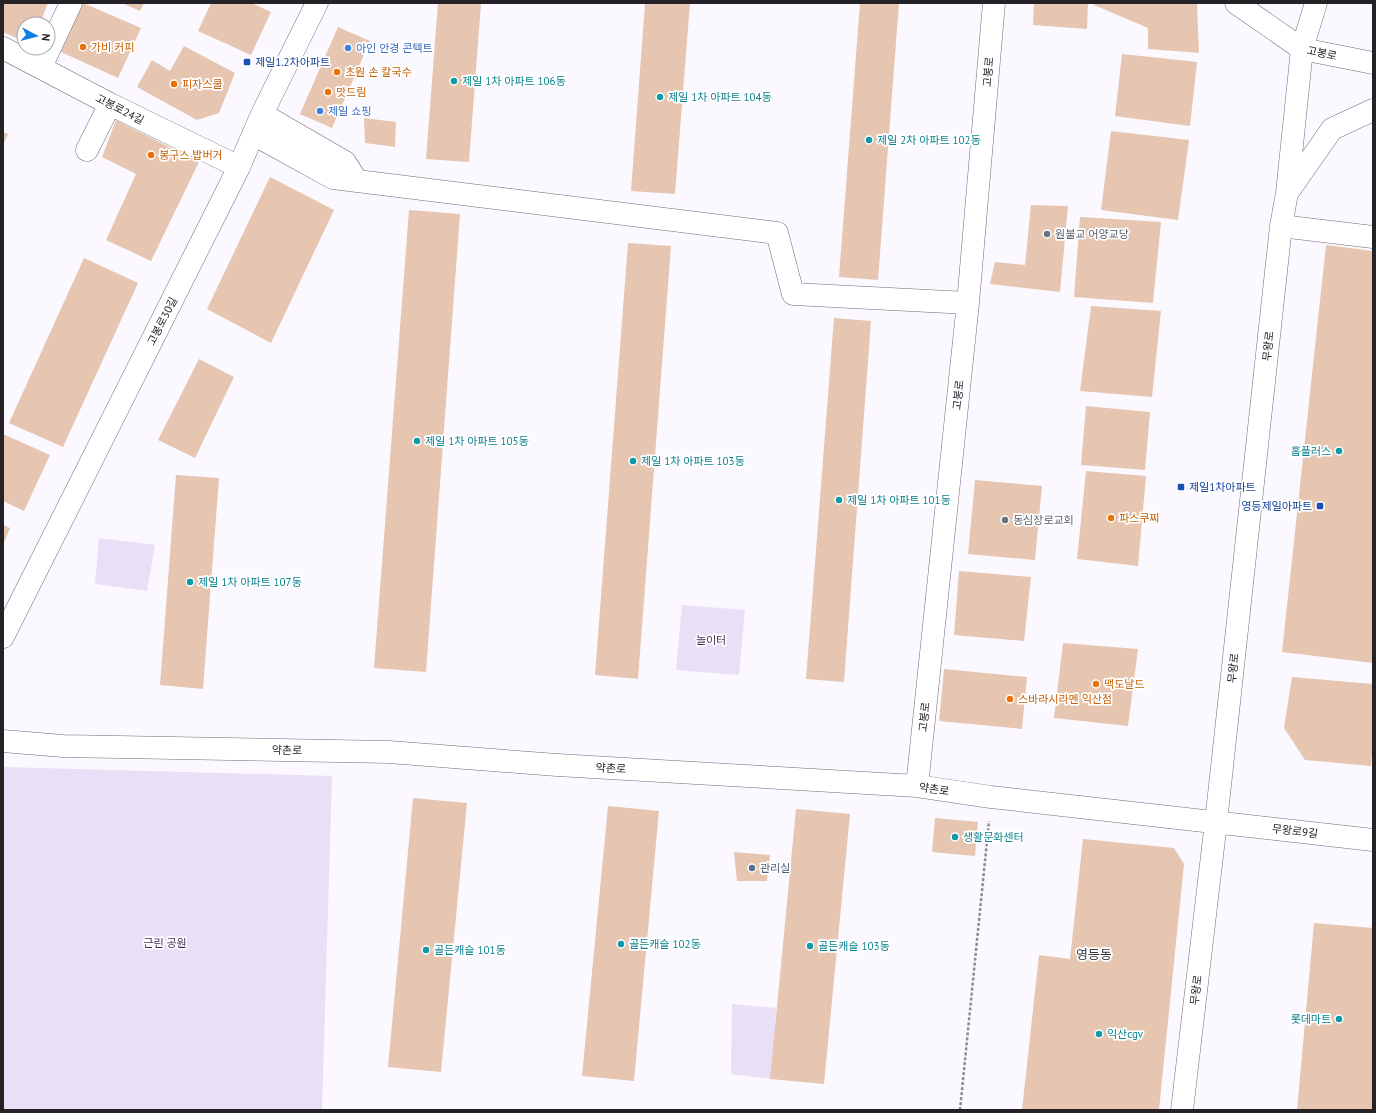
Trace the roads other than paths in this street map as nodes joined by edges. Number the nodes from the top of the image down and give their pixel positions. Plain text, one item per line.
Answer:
1 (71, 3) edge
2 (317, 3) edge
3 (994, 3) edge
4 (1236, 3) edge
5 (1316, 3) edge
6 (3, 48) edge
7 (1302, 49) junction
8 (1373, 63) edge
9 (41, 67) junction
10 (110, 104) junction
11 (1373, 110) edge
12 (262, 114) junction
13 (253, 134) junction
14 (87, 150) dead end
15 (239, 167) junction
16 (357, 181) junction
17 (1287, 193) junction
18 (1281, 226) junction
19 (1373, 237) edge
20 (968, 303) junction
21 (3, 637) edge
22 (3, 741) edge
23 (917, 786) junction
24 (1216, 822) junction
25 (1373, 840) edge
26 (1182, 1110) edge

1 - 9 street
2 - 12 street, 고봉로30길
3 - 20 street, 고봉로
4 - 7 street, 고봉로
5 - 7 street, 무왕로
6 - 9 street, 고봉로24길
7 - 8 street, 고봉로
7 - 17 street, 무왕로
9 - 10 street, 고봉로24길
10 - 14 street
10 - 15 street, 고봉로24길
11 - 17 street
12 - 13 street, 고봉로30길
12 - 16 street
13 - 15 street, 고봉로30길
13 - 16 street
15 - 21 street, 고봉로30길
16 - 20 street
17 - 18 street, 무왕로
18 - 19 street
18 - 24 street, 무왕로
20 - 23 street, 고봉로
22 - 23 street, 약촌로
23 - 24 street, 약촌로
24 - 25 street, 무왕로9길
24 - 26 street, 무왕로

